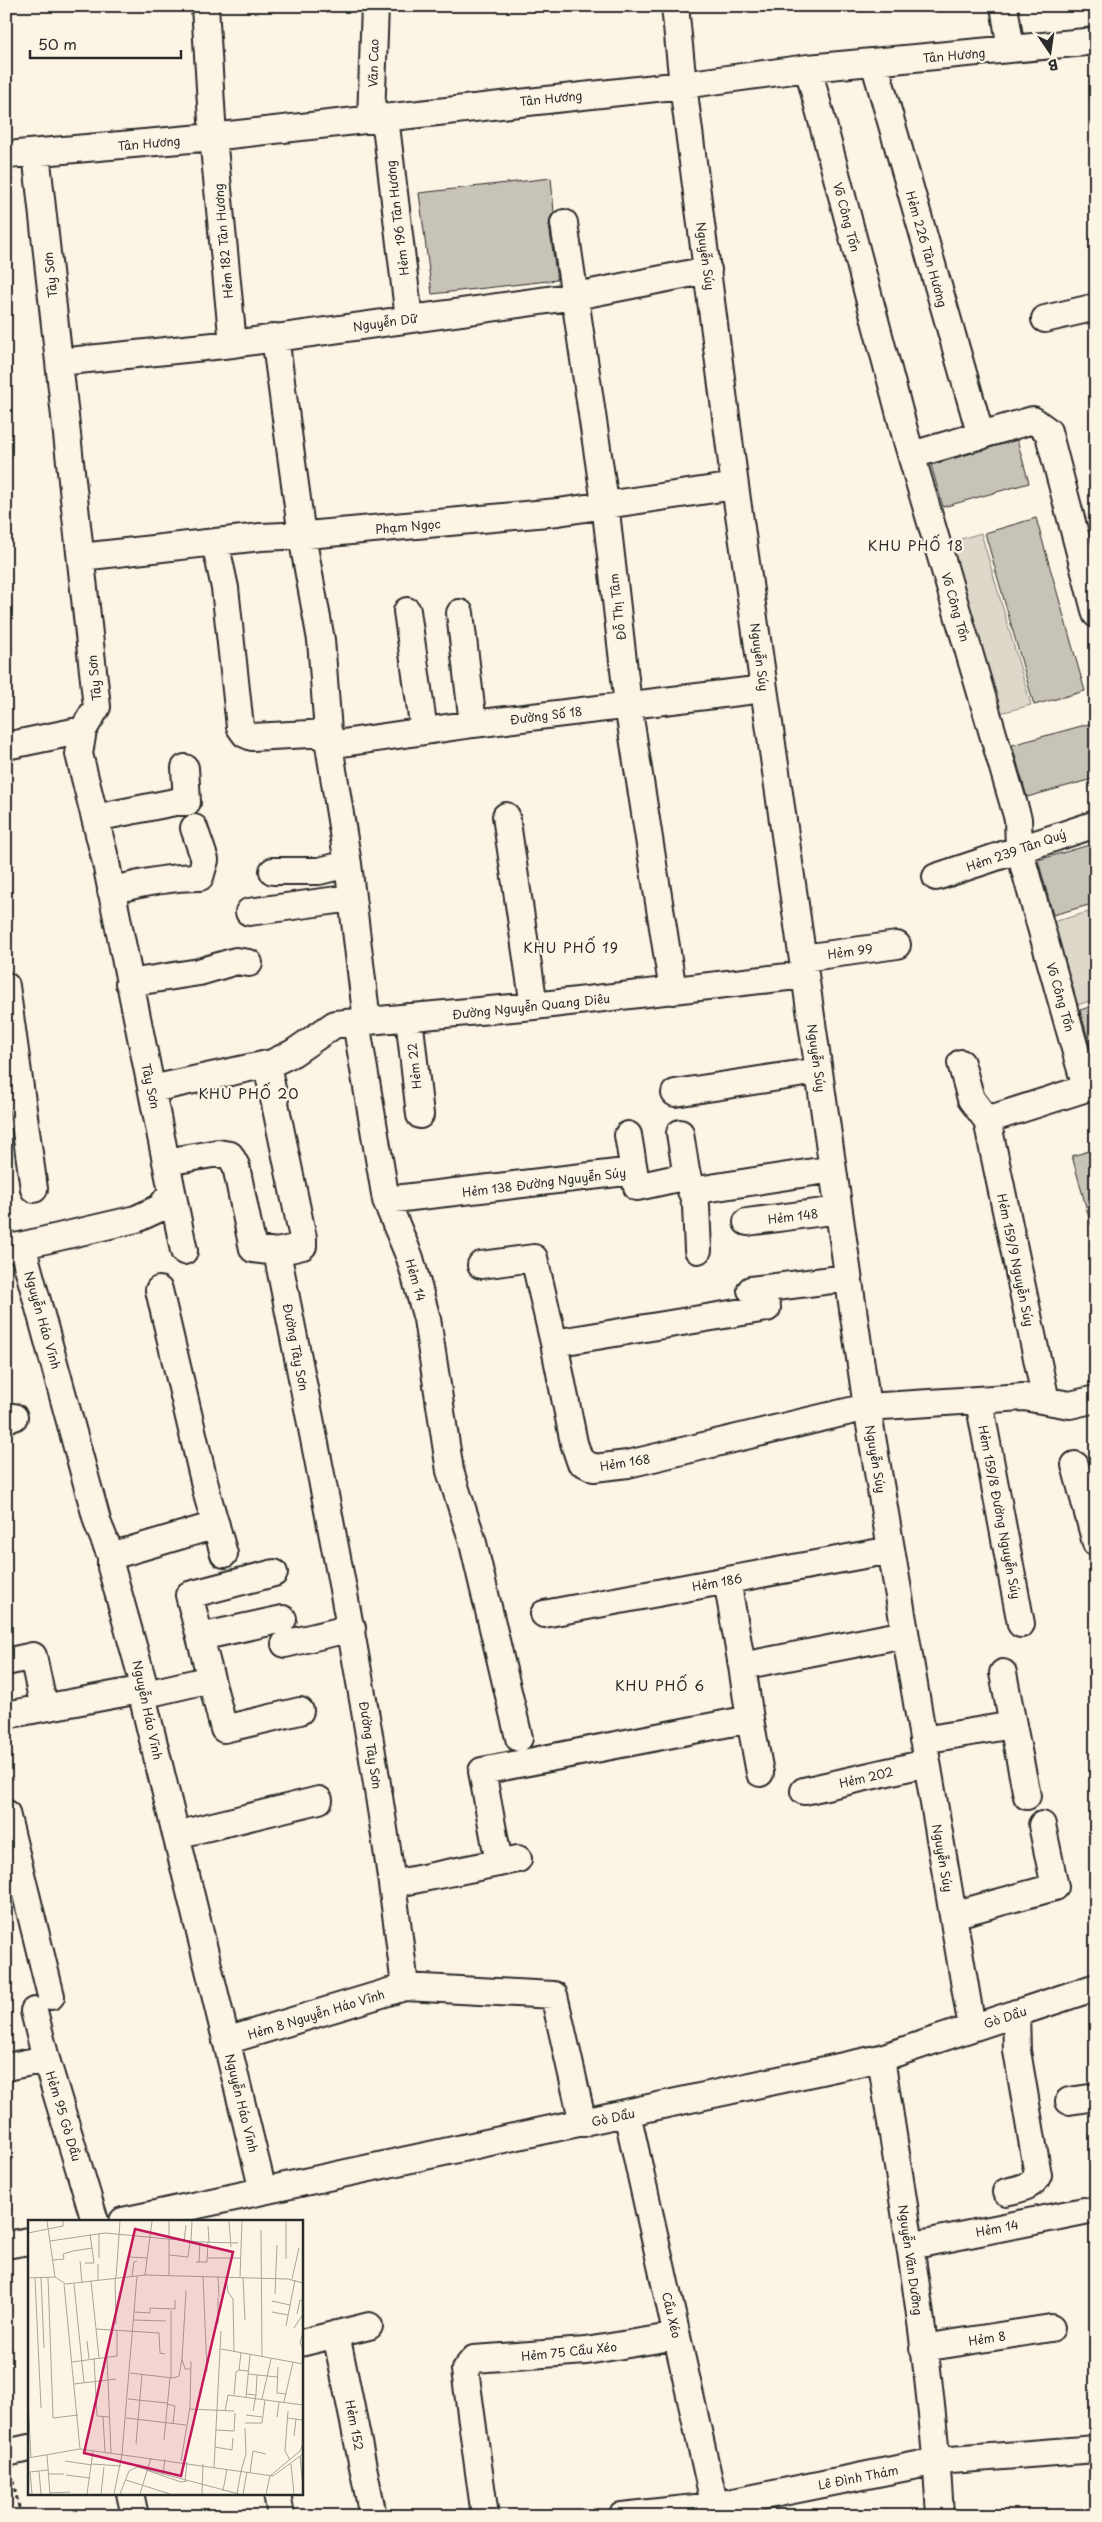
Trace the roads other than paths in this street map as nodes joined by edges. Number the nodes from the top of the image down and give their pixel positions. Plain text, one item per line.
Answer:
1 (205, 6) edge
2 (375, 6) edge
3 (676, 6) edge
4 (1004, 6) edge
5 (1096, 41) edge
6 (1011, 49) junction
7 (874, 62) junction
8 (808, 68) junction
9 (683, 85) junction
10 (378, 118) junction
11 (213, 137) junction
12 (36, 153) junction
13 (6, 155) edge
14 (564, 223) dead end
15 (708, 270) junction
16 (576, 296) junction
17 (1096, 306) edge
18 (409, 319) junction
19 (1045, 319) dead end
20 (275, 337) junction
21 (233, 344) junction
22 (59, 362) junction
23 (981, 436) junction
24 (912, 455) junction
25 (735, 486) junction
26 (605, 503) junction
27 (302, 536) junction
28 (215, 542) junction
29 (81, 557) junction
30 (407, 611) dead end
31 (460, 613) dead end
32 (1096, 614) edge
33 (764, 689) junction
34 (628, 704) junction
35 (473, 724) junction
36 (83, 730) junction
37 (424, 732) junction
38 (329, 739) junction
39 (6, 746) edge
40 (185, 768) dead end
41 (506, 816) dead end
42 (95, 818) junction
43 (1096, 824) edge
44 (194, 828) dead end
45 (1020, 849) junction
46 (348, 864) junction
47 (273, 871) dead end
48 (936, 877) dead end
49 (111, 891) junction
50 (352, 898) junction
51 (249, 912) dead end
52 (897, 945) dead end
53 (249, 963) dead end
54 (804, 966) junction
55 (129, 983) junction
56 (6, 986) edge
57 (673, 991) junction
58 (534, 1006) junction
59 (409, 1017) junction
60 (362, 1021) junction
61 (9, 1026) edge
62 (961, 1063) dead end
63 (267, 1065) junction
64 (818, 1071) junction
65 (1091, 1086) edge
66 (152, 1089) junction
67 (674, 1093) dead end
68 (420, 1115) dead end
69 (987, 1120) junction
70 (680, 1133) dead end
71 (628, 1135) dead end
72 (166, 1162) junction
73 (833, 1169) junction
74 (634, 1171) junction
75 (689, 1183) junction
76 (34, 1189) dead end
77 (172, 1192) junction
78 (386, 1200) junction
79 (839, 1210) junction
80 (747, 1222) dead end
81 (9, 1246) edge
82 (265, 1250) junction
83 (698, 1250) dead end
84 (184, 1251) dead end
85 (481, 1265) dead end
86 (848, 1278) junction
87 (159, 1290) dead end
88 (554, 1342) junction
89 (1096, 1399) edge
90 (979, 1400) junction
91 (1046, 1401) junction
92 (867, 1407) junction
93 (1075, 1465) dead end
94 (216, 1525) junction
95 (1096, 1543) edge
96 (891, 1550) junction
97 (224, 1554) dead end
98 (111, 1556) junction
99 (274, 1573) dead end
100 (727, 1580) junction
101 (544, 1614) dead end
102 (1021, 1624) dead end
103 (352, 1628) junction
104 (905, 1634) junction
105 (200, 1637) junction
106 (6, 1662) edge
107 (742, 1666) junction
108 (1003, 1673) dead end
109 (211, 1680) junction
110 (144, 1692) junction
111 (44, 1708) junction
112 (300, 1712) dead end
113 (6, 1715) edge
114 (750, 1719) junction
115 (1013, 1725) junction
116 (518, 1738) dead end
117 (925, 1751) junction
118 (760, 1773) dead end
119 (804, 1790) dead end
120 (1027, 1796) dead end
121 (319, 1800) dead end
122 (6, 1813) edge
123 (1042, 1825) dead end
124 (176, 1835) junction
125 (393, 1884) junction
126 (953, 1915) junction
127 (405, 1987) junction
128 (1096, 1987) edge
129 (1016, 2014) junction
130 (972, 2028) junction
131 (226, 2041) junction
132 (46, 2058) junction
133 (881, 2058) junction
134 (6, 2067) edge
135 (1096, 2097) edge
136 (1069, 2101) dead end
137 (627, 2114) junction
138 (583, 2123) junction
139 (263, 2191) junction
140 (1006, 2192) dead end
141 (1084, 2211) dead end
142 (95, 2220) edge
143 (128, 2220) edge
144 (910, 2246) junction
145 (369, 2326) dead end
146 (1051, 2328) dead end
147 (336, 2334) junction
148 (676, 2336) junction
149 (302, 2343) edge
150 (923, 2348) junction
151 (28, 2448) edge
152 (1096, 2450) edge
153 (6, 2453) edge
154 (937, 2461) junction
155 (130, 2494) edge
156 (277, 2494) edge
157 (716, 2511) edge
158 (135, 2516) edge
159 (282, 2516) edge
160 (373, 2516) edge
161 (485, 2516) edge
162 (622, 2516) edge
163 (940, 2516) edge

1 - 11 street, Hẻm 182 Tân Hương
2 - 10 street, Văn Cao
3 - 9 street, Nguyễn Súy
4 - 6 street
5 - 6 street, Tân Hương
6 - 7 street, Tân Hương
7 - 8 street, Tân Hương
7 - 23 street, Hẻm 226 Tân Hương
8 - 9 street, Tân Hương
8 - 24 street, Võ Công Tồn
9 - 10 street, Tân Hương
9 - 15 street, Nguyễn Súy
10 - 11 street, Tân Hương
10 - 18 street, Hẻm 196 Tân Hương
11 - 12 street, Tân Hương
11 - 21 street, Hẻm 182 Tân Hương
12 - 13 street, Tân Hương
12 - 22 street, Tây Sơn
14 - 16 street, Đỗ Thị Tâm
15 - 16 street, Nguyễn Dữ
15 - 25 street, Nguyễn Súy
16 - 18 street, Nguyễn Dữ
16 - 26 street, Đỗ Thị Tâm
17 - 19 street
18 - 20 street, Nguyễn Dữ
20 - 21 street, Nguyễn Dữ
20 - 27 street, Hẻm 14
21 - 22 street, Nguyễn Dữ
22 - 29 street, Tây Sơn
23 - 24 street
23 - 32 street
24 - 45 street, Võ Công Tồn
25 - 26 street, Phạm Ngọc
25 - 33 street, Nguyễn Súy
26 - 27 street, Phạm Ngọc
26 - 34 street, Đỗ Thị Tâm
27 - 28 street, Phạm Ngọc
27 - 38 street, Hẻm 14
28 - 29 street, Phạm Ngọc
28 - 38 street, Đường Số 18
29 - 36 street, Tây Sơn
30 - 37 street
31 - 35 street
33 - 34 street, Đường Số 18
33 - 54 street, Nguyễn Súy
34 - 35 street, Đường Số 18
34 - 57 street, Đỗ Thị Tâm
35 - 37 street, Đường Số 18
36 - 39 street
36 - 42 street, Tây Sơn
37 - 38 street, Đường Số 18
38 - 46 street, Hẻm 14
40 - 42 street
41 - 58 street
42 - 49 street, Tây Sơn
43 - 45 street, Hẻm 239 Tân Quý
44 - 49 street
45 - 48 street, Hẻm 239 Tân Quý
45 - 65 street, Võ Công Tồn
46 - 47 street
46 - 50 street, Hẻm 14
49 - 55 street, Tây Sơn
50 - 51 street
50 - 60 street, Hẻm 14
52 - 54 street, Hẻm 99
53 - 55 street
54 - 57 street, Đường Nguyễn Quang Diêu
54 - 64 street, Nguyễn Súy
55 - 66 street, Tây Sơn
56 - 61 street
57 - 58 street, Đường Nguyễn Quang Diêu
58 - 59 street, Đường Nguyễn Quang Diêu
59 - 60 street, Đường Nguyễn Quang Diêu
59 - 68 street, Hẻm 22
60 - 63 street, Đường Nguyễn Quang Diêu
60 - 78 street, Hẻm 14
61 - 76 street
62 - 69 street
63 - 66 street, Đường Nguyễn Quang Diêu
63 - 82 street
64 - 67 street
64 - 73 street, Nguyễn Súy
65 - 69 street
66 - 72 street, Tây Sơn
69 - 91 street, Hẻm 159/9 Nguyễn Súy
70 - 75 street
71 - 74 street
72 - 77 street, Tây Sơn
72 - 82 street, Đường Tây Sơn
73 - 75 street, Hẻm 138 Đường Nguyễn Súy
73 - 79 street, Nguyễn Súy
74 - 75 street, Hẻm 138 Đường Nguyễn Súy
74 - 78 street, Hẻm 138 Đường Nguyễn Súy
75 - 83 street
77 - 81 street
77 - 84 street, Tây Sơn
78 - 116 street, Hẻm 14
79 - 80 street, Hẻm 148
79 - 86 street, Nguyễn Súy
81 - 98 street, Nguyễn Háo Vĩnh
82 - 103 street, Đường Tây Sơn
85 - 88 street, Hẻm 168
86 - 88 street
86 - 92 street, Nguyễn Súy
87 - 94 street
88 - 92 street, Hẻm 168
89 - 91 street, Hẻm 168
90 - 91 street, Hẻm 168
90 - 92 street, Hẻm 168
90 - 102 street, Hẻm 159/8 Đường Nguyễn Súy
92 - 96 street, Nguyễn Súy
93 - 95 street
94 - 97 street
94 - 98 street
96 - 100 street, Hẻm 186
96 - 104 street, Nguyễn Súy
98 - 110 street, Nguyễn Háo Vĩnh
99 - 105 street
100 - 101 street, Hẻm 186
100 - 107 street
103 - 105 street
103 - 125 street, Đường Tây Sơn
104 - 107 street
104 - 117 street, Nguyễn Súy
105 - 109 street
106 - 111 street
107 - 114 street
108 - 115 street
109 - 110 street
109 - 112 street
110 - 111 street
110 - 124 street, Nguyễn Háo Vĩnh
111 - 113 street
114 - 118 street
114 - 125 street
115 - 117 street, Hẻm 202
115 - 120 street
117 - 119 street, Hẻm 202
117 - 126 street, Nguyễn Súy
121 - 124 street
122 - 132 street, Hẻm 95 Gò Dầu
123 - 126 street
124 - 131 street, Nguyễn Háo Vĩnh
125 - 127 street, Đường Tây Sơn
126 - 130 street, Nguyễn Súy
127 - 131 street, Hẻm 8 Nguyễn Háo Vĩnh
127 - 138 street
128 - 129 street, Gò Dầu
129 - 130 street, Gò Dầu
129 - 140 street
130 - 133 street, Gò Dầu
131 - 139 street, Nguyễn Háo Vĩnh
132 - 134 street
132 - 142 street, Hẻm 95 Gò Dầu
133 - 137 street, Gò Dầu
133 - 144 street, Nguyễn Văn Dưỡng
135 - 136 street
137 - 138 street, Gò Dầu
137 - 148 street, Cầu Xéo
138 - 139 street, Gò Dầu
139 - 143 street, Gò Dầu
141 - 144 street, Hẻm 14
144 - 150 street, Nguyễn Văn Dưỡng
145 - 147 street
146 - 150 street, Hẻm 8
147 - 149 street
147 - 160 street, Hẻm 152
148 - 157 street, Cầu Xéo
148 - 161 street, Hẻm 75 Cầu Xéo
150 - 154 street, Nguyễn Văn Dưỡng
151 - 153 street
152 - 154 street, Lê Đình Thám
154 - 157 street, Lê Đình Thám
154 - 163 street, Nguyễn Văn Dưỡng
155 - 158 street
156 - 159 street
157 - 162 street, Lê Đình Thám

